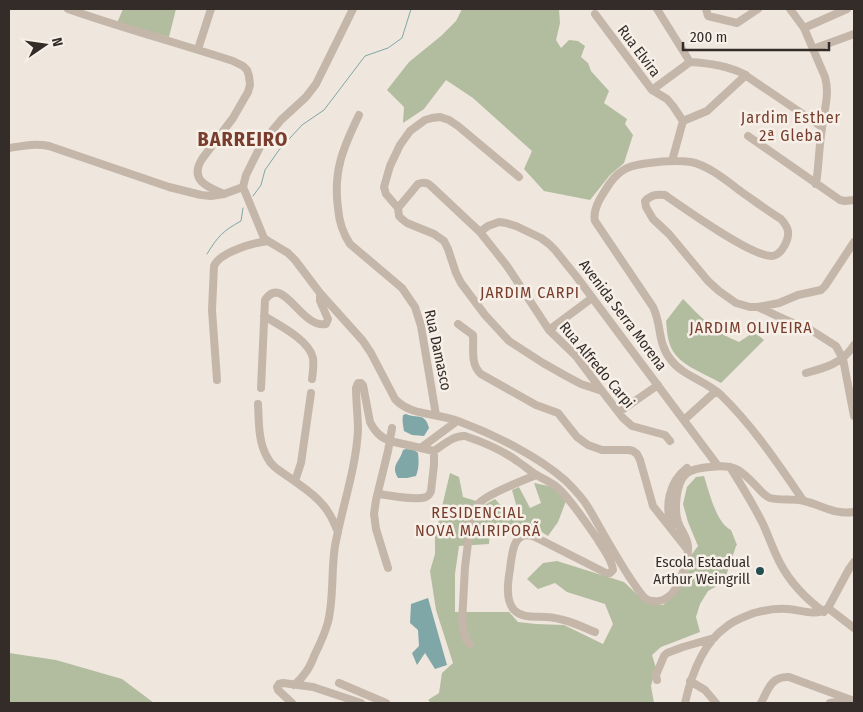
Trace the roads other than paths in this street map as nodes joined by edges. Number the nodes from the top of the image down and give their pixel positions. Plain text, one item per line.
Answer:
1 (68, 9) edge
2 (211, 9) edge
3 (353, 9) edge
4 (658, 9) edge
5 (706, 9) edge
6 (758, 9) edge
7 (790, 9) edge
8 (847, 9) edge
9 (88, 12) edge
10 (595, 14) dead end
11 (804, 28) junction
12 (854, 34) edge
13 (198, 49) junction
14 (813, 49) junction
15 (690, 62) junction
16 (746, 75) junction
17 (652, 90) junction
18 (359, 115) dead end
19 (683, 121) junction
20 (822, 127) junction
21 (748, 136) dead end
22 (9, 148) edge
23 (672, 160) junction
24 (519, 177) dead end
25 (816, 184) junction
26 (243, 187) junction
27 (224, 194) junction
28 (854, 200) edge
29 (398, 208) junction
30 (480, 232) junction
31 (268, 242) junction
32 (854, 242) edge
33 (320, 293) junction
34 (592, 298) junction
35 (758, 307) junction
36 (264, 316) junction
37 (458, 324) dead end
38 (549, 330) junction
39 (854, 345) edge
40 (843, 359) junction
41 (806, 373) dead end
42 (312, 379) dead end
43 (217, 380) dead end
44 (658, 385) junction
45 (261, 388) dead end
46 (602, 391) junction
47 (716, 391) junction
48 (311, 394) dead end
49 (258, 404) dead end
50 (619, 412) junction
51 (436, 415) junction
52 (854, 416) edge
53 (457, 420) junction
54 (684, 420) junction
55 (392, 428) dead end
56 (670, 441) dead end
57 (390, 442) junction
58 (422, 447) junction
59 (434, 451) junction
60 (718, 466) junction
61 (730, 467) junction
62 (536, 475) junction
63 (295, 481) junction
64 (378, 494) junction
65 (803, 500) junction
66 (344, 510) junction
67 (854, 512) edge
68 (329, 513) junction
69 (674, 531) junction
70 (338, 532) junction
71 (688, 551) junction
72 (854, 562) edge
73 (388, 568) dead end
74 (852, 572) edge
75 (826, 610) junction
76 (854, 628) edge
77 (595, 632) dead end
78 (714, 638) junction
79 (470, 644) dead end
80 (308, 670) junction
81 (657, 680) dead end
82 (690, 681) junction
83 (339, 684) dead end
84 (294, 685) junction
85 (313, 688) junction
86 (342, 697) junction
87 (852, 700) edge
88 (292, 703) edge
89 (349, 703) edge
90 (361, 703) edge
91 (386, 703) edge
92 (685, 703) edge
93 (716, 703) edge
94 (761, 703) edge
95 (830, 703) edge

1 - 9 street
2 - 13 street
3 - 26 street
4 - 15 street
5 - 6 street
7 - 11 street
8 - 11 street
9 - 13 street
10 - 17 street, Rua Elvira
11 - 14 street
12 - 14 street
13 - 27 street
14 - 20 street
15 - 16 street
15 - 17 street, Rua Elvira
16 - 19 street
16 - 20 street
17 - 19 street
18 - 51 street, Rua Damasco
19 - 23 street
20 - 25 street
21 - 25 street
22 - 27 street
23 - 35 street
23 - 47 street
24 - 29 street
25 - 28 street
26 - 27 street
26 - 31 street
29 - 30 street, Rua Alfredo Carpi
29 - 46 street
30 - 34 street, Avenida Serra Morena
30 - 38 street, Rua Alfredo Carpi
31 - 33 street
31 - 43 street
32 - 35 street
33 - 36 street
33 - 51 street
34 - 38 street
34 - 44 street, Avenida Serra Morena
35 - 40 street
36 - 42 street
36 - 45 street
37 - 69 street
38 - 46 street, Rua Alfredo Carpi
39 - 40 street
40 - 41 street
40 - 52 street
44 - 50 street
44 - 54 street, Avenida Serra Morena
46 - 50 street, Rua Alfredo Carpi
47 - 54 street
47 - 65 street
48 - 63 street
49 - 63 street
50 - 56 street, Rua Alfredo Carpi
51 - 53 street
53 - 58 street
53 - 71 street
54 - 60 street, Avenida Serra Morena
55 - 57 street
57 - 58 street
57 - 64 street
57 - 66 street
58 - 59 street
59 - 62 street
59 - 64 street
60 - 61 street
60 - 69 street
60 - 71 street
61 - 65 street
61 - 75 street
62 - 77 street
62 - 79 street
63 - 68 street
64 - 73 street
65 - 67 street
66 - 68 street
66 - 70 street
68 - 70 street
69 - 71 street
70 - 80 street
72 - 74 street
74 - 75 street
75 - 76 street
75 - 78 street
78 - 81 street
78 - 82 street
80 - 84 street
80 - 85 street
82 - 92 street
82 - 93 street
83 - 91 street
84 - 85 street
84 - 88 street
85 - 86 street
86 - 89 street
86 - 90 street
87 - 94 street
87 - 95 street

